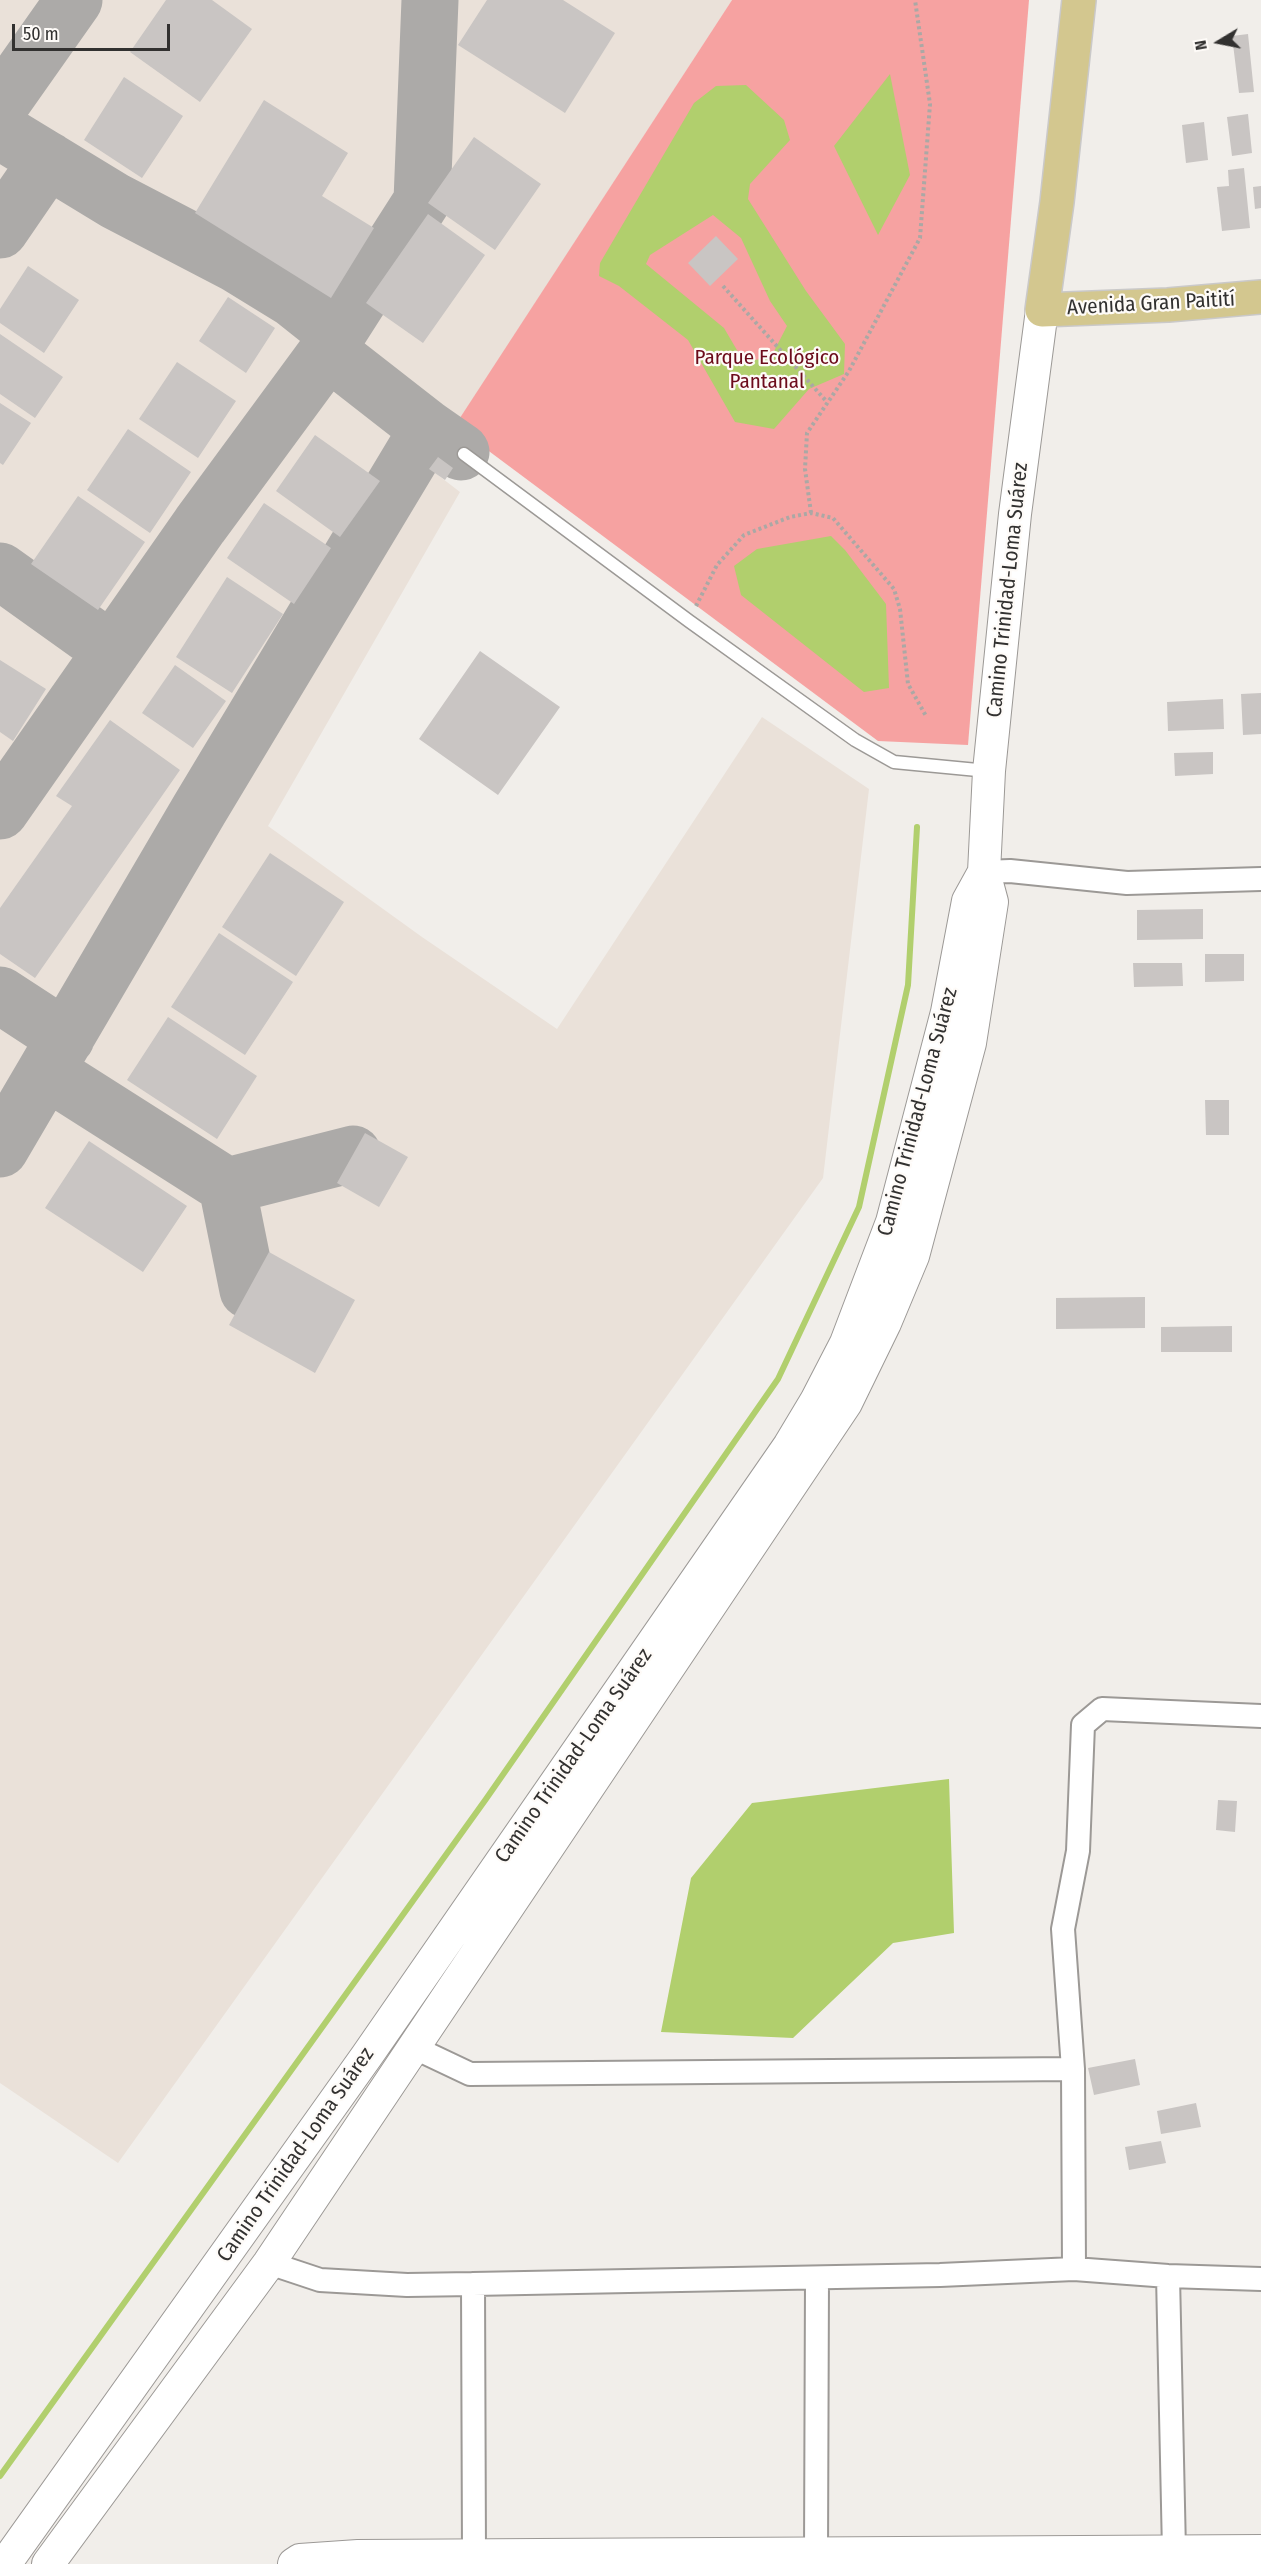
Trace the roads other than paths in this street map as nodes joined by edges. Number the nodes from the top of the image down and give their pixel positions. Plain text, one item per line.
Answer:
1 (1079, 0) edge
2 (1261, 297) edge
3 (1042, 310) junction
4 (464, 454) dead end
5 (989, 771) junction
6 (984, 872) junction
7 (1261, 879) edge
8 (1261, 1716) edge
9 (413, 2047) junction
10 (1073, 2069) junction
11 (269, 2263) junction
12 (1074, 2269) junction
13 (1168, 2276) junction
14 (817, 2278) junction
15 (1261, 2278) edge
16 (473, 2284) junction
17 (1174, 2551) junction
18 (1261, 2551) edge
19 (816, 2554) junction
20 (474, 2555) junction
21 (5, 2564) edge
22 (48, 2564) edge
23 (294, 2564) edge

1 - 3 main road
2 - 3 main road, Avenida Gran Paitití
3 - 5 street, Camino Trinidad-Loma Suárez
4 - 5 lane
5 - 6 street, Camino Trinidad-Loma Suárez
6 - 7 street
6 - 9 street, Camino Trinidad-Loma Suárez
6 - 21 street, Camino Trinidad-Loma Suárez
8 - 10 street
9 - 10 street
9 - 11 street, Camino Trinidad-Loma Suárez
10 - 12 street
11 - 16 street
11 - 22 street, Camino Trinidad-Loma Suárez
12 - 13 street
12 - 14 street
13 - 15 street
13 - 17 street
14 - 16 street
14 - 19 street
16 - 20 street
17 - 18 street
17 - 19 street
19 - 20 street
20 - 23 street

